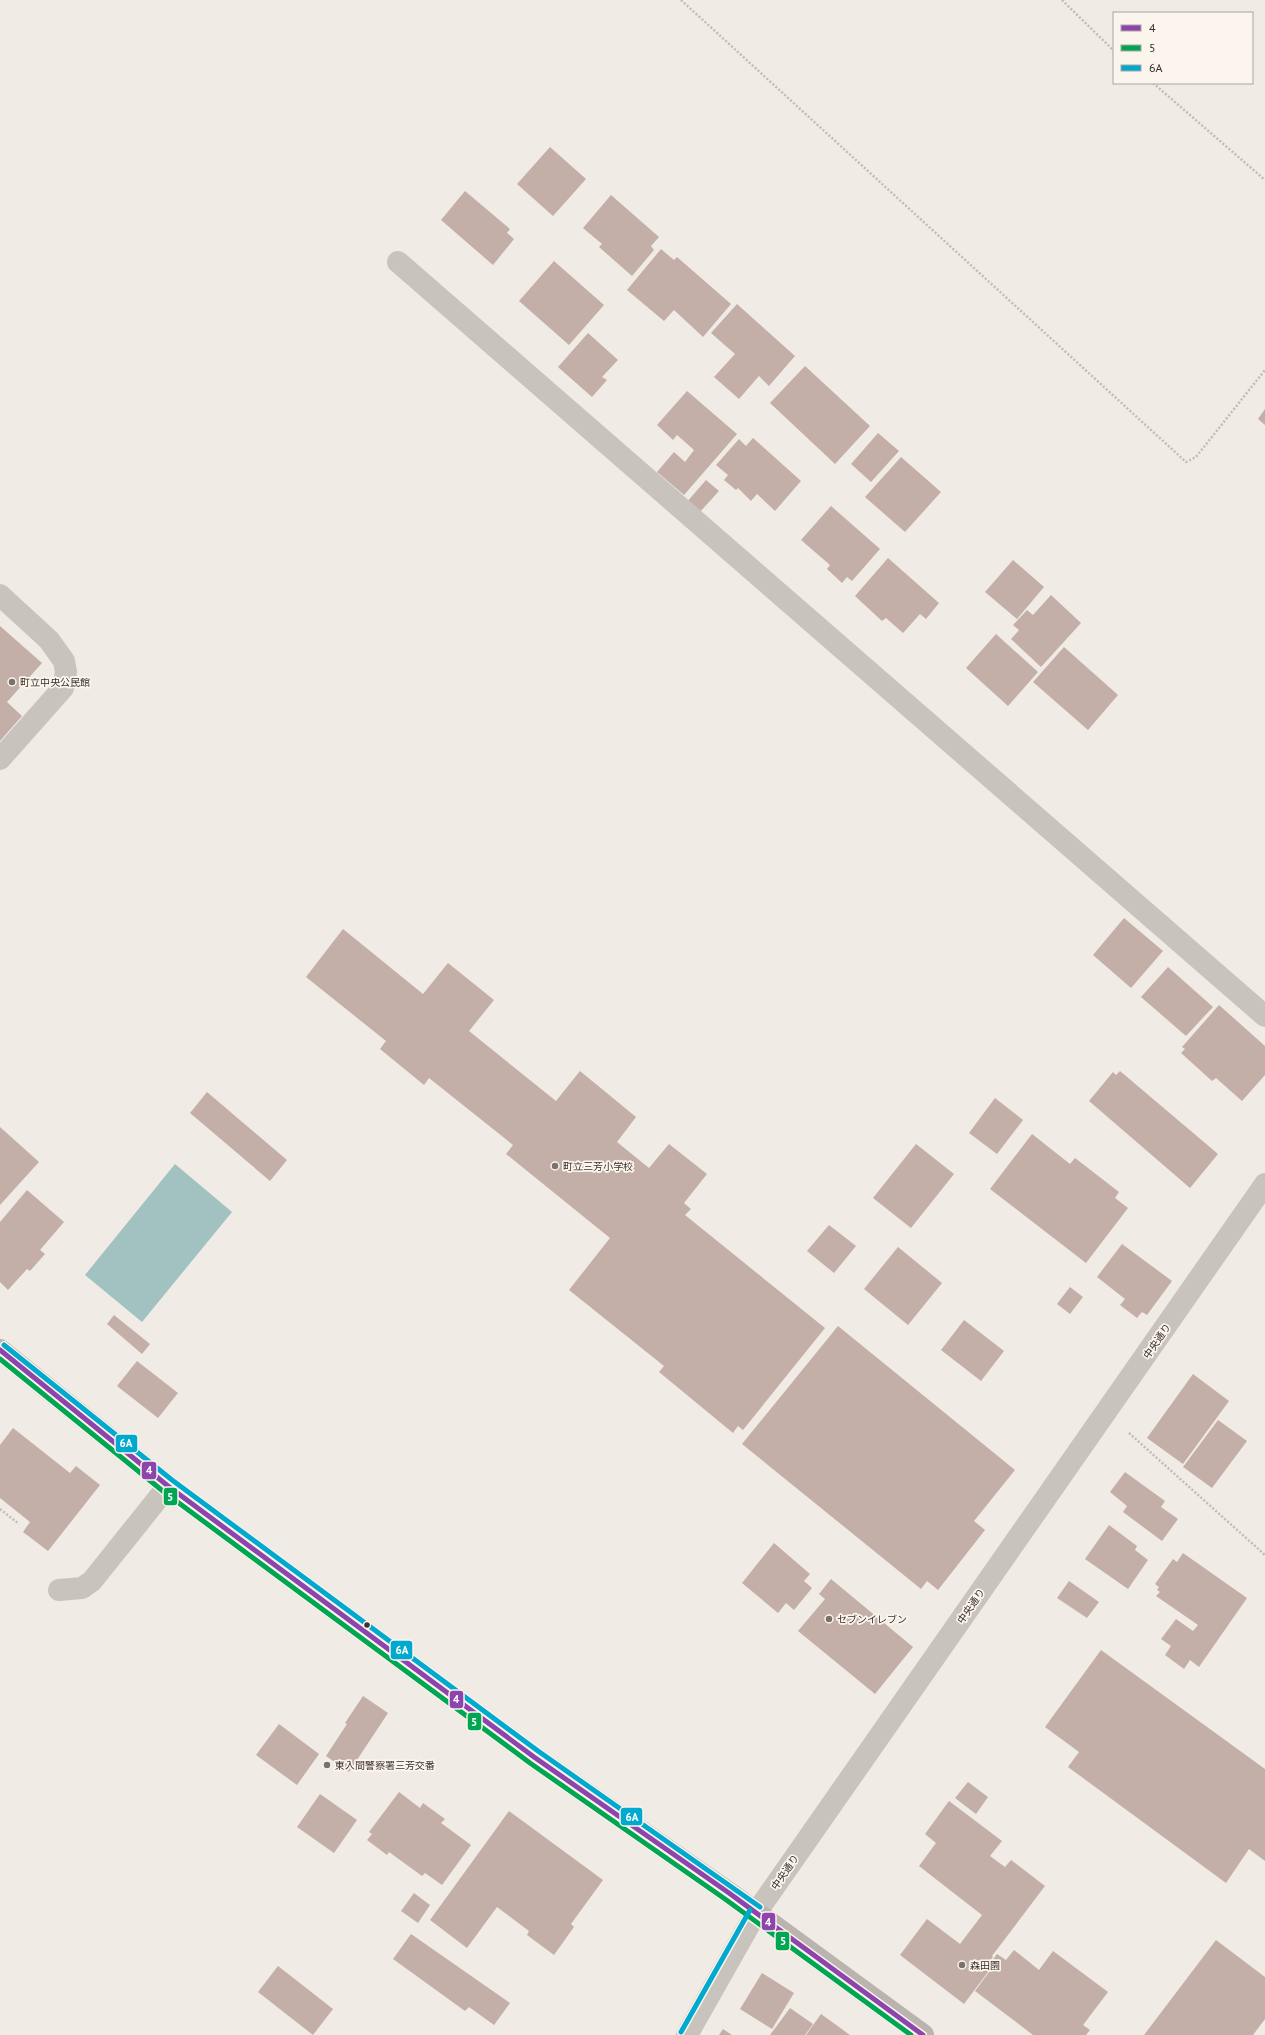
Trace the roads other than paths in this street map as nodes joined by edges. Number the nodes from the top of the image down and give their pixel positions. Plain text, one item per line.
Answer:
1 (398, 262) dead end
2 (0, 595) edge
3 (0, 759) edge
4 (1265, 1016) edge
5 (1265, 1184) edge
6 (0, 1350) edge
7 (168, 1486) junction
8 (59, 1590) dead end
9 (756, 1913) junction
10 (687, 2035) edge
11 (923, 2035) edge

1 - 4 street
2 - 3 street
5 - 9 street, 中央通り
6 - 7 main road
7 - 8 street
7 - 9 main road
9 - 10 street, 中央通り
9 - 11 main road

